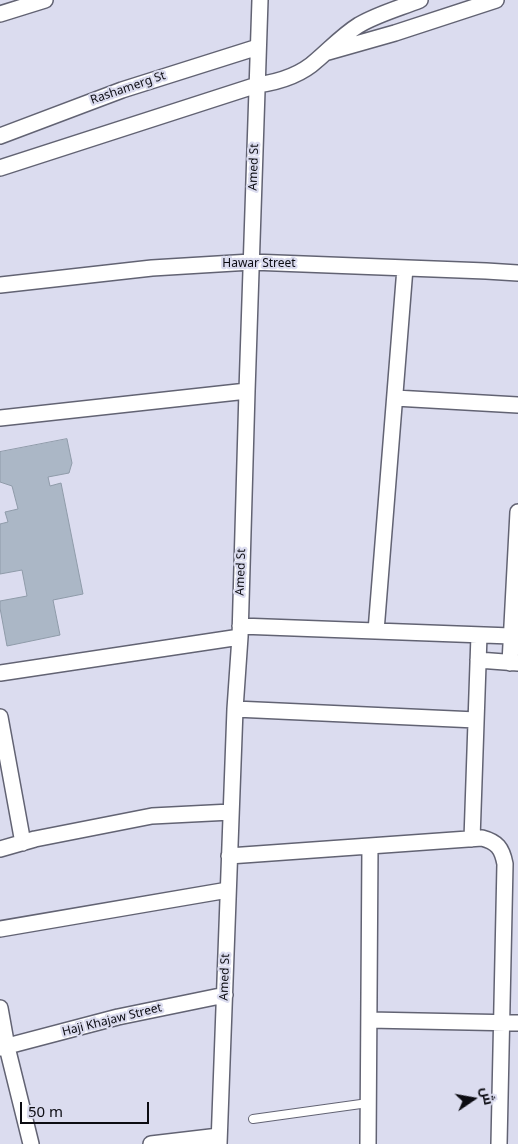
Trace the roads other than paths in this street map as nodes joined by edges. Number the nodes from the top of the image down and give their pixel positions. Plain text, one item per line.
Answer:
1 (45, 0) edge
2 (260, 0) edge
3 (420, 0) edge
4 (496, 0) edge
5 (0, 14) edge
6 (258, 47) junction
7 (326, 52) junction
8 (257, 85) junction
9 (0, 136) edge
10 (0, 168) edge
11 (251, 262) junction
12 (406, 268) junction
13 (518, 273) edge
14 (0, 285) edge
15 (246, 392) junction
16 (395, 398) junction
17 (518, 405) edge
18 (0, 418) edge
19 (518, 512) edge
20 (518, 529) edge
21 (376, 631) junction
22 (240, 632) junction
23 (480, 635) junction
24 (511, 636) junction
25 (478, 660) junction
26 (514, 663) edge
27 (0, 673) edge
28 (235, 709) junction
29 (0, 717) edge
30 (476, 720) junction
31 (231, 812) junction
32 (472, 839) junction
33 (23, 843) junction
34 (370, 846) junction
35 (0, 849) edge
36 (229, 856) junction
37 (228, 890) junction
38 (511, 890) edge
39 (0, 929) edge
40 (224, 995) junction
41 (0, 1008) edge
42 (369, 1020) junction
43 (501, 1023) junction
44 (518, 1023) edge
45 (4, 1047) edge
46 (368, 1104) junction
47 (253, 1119) dead end
48 (219, 1140) edge
49 (31, 1144) edge
50 (151, 1144) edge
51 (368, 1144) edge
52 (499, 1144) edge

1 - 5 street
2 - 6 street, Amed St
3 - 7 street
4 - 7 street
6 - 8 street, Amed St
6 - 9 street, Rashamerg St
7 - 8 street
8 - 10 street
8 - 11 street, Amed St
11 - 12 street, Hawar Street
11 - 14 street, Hawar Street
11 - 15 street, Amed St
12 - 13 street, Hawar Street
12 - 16 street
15 - 18 street
15 - 22 street, Amed St
16 - 17 street
16 - 21 street
19 - 20 street
20 - 24 street
21 - 22 street
21 - 23 street
22 - 27 street
22 - 28 street, Amed St
23 - 24 street
23 - 25 street
24 - 26 street
25 - 26 street
25 - 30 street
28 - 30 street
28 - 31 street, Amed St
29 - 33 street
30 - 32 street
31 - 33 street
31 - 36 street, Amed St
32 - 34 street
32 - 38 street
33 - 35 street
34 - 36 street
34 - 42 street
36 - 37 street, Amed St
37 - 39 street
37 - 40 street, Amed St
38 - 43 street
40 - 45 street, ‌Haji Khajaw Street
40 - 48 street, Amed St
41 - 45 street
42 - 43 street
42 - 46 street
43 - 44 street
43 - 52 street
45 - 49 street
46 - 47 lane
46 - 51 street
48 - 50 street

